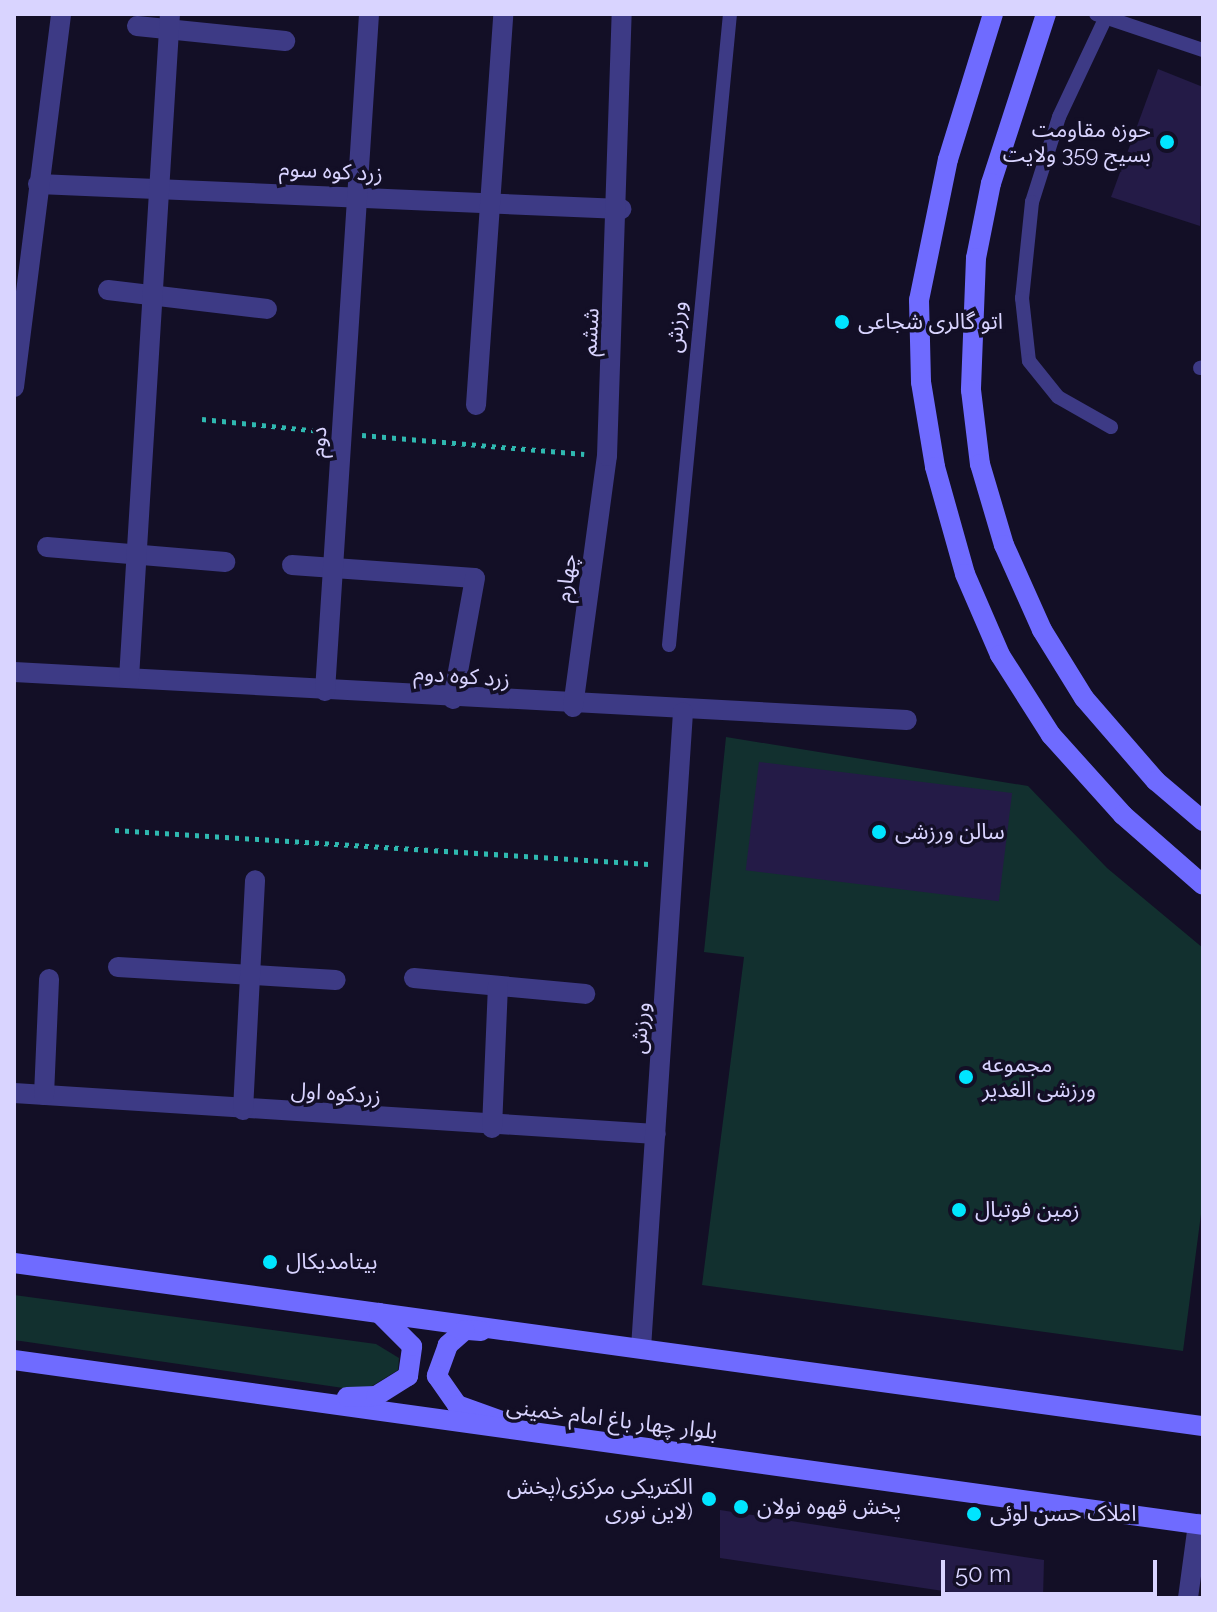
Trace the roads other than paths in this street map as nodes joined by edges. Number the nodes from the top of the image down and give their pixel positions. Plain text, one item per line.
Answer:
1 (61, 14) edge
2 (369, 14) edge
3 (503, 14) edge
4 (622, 14) edge
5 (730, 14) edge
6 (993, 14) edge
7 (1046, 14) edge
8 (1101, 16) edge
9 (170, 21) edge
10 (137, 26) dead end
11 (285, 41) dead end
12 (1203, 50) edge
13 (38, 184) junction
14 (164, 186) junction
15 (358, 196) junction
16 (489, 203) junction
17 (621, 209) junction
18 (108, 290) dead end
19 (156, 296) junction
20 (267, 309) dead end
21 (14, 387) edge
22 (476, 405) dead end
23 (1111, 427) dead end
24 (607, 456) joint
25 (47, 547) dead end
26 (138, 555) junction
27 (225, 562) dead end
28 (292, 565) dead end
29 (333, 568) junction
30 (669, 645) dead end
31 (14, 672) edge
32 (129, 678) junction
33 (325, 691) junction
34 (453, 699) junction
35 (573, 707) junction
36 (683, 712) junction
37 (907, 720) dead end
38 (1203, 821) edge
39 (255, 880) dead end
40 (1203, 885) edge
41 (118, 967) dead end
42 (250, 976) junction
43 (414, 978) dead end
44 (49, 979) dead end
45 (336, 980) dead end
46 (498, 986) junction
47 (585, 994) dead end
48 (14, 1093) edge
49 (44, 1095) junction
50 (243, 1110) junction
51 (492, 1128) junction
52 (656, 1134) junction
53 (14, 1263) edge
54 (296, 1296) junction
55 (557, 1335) junction
56 (641, 1348) junction
57 (14, 1360) edge
58 (307, 1399) junction
59 (1203, 1426) edge
60 (540, 1434) junction
61 (1200, 1525) edge
62 (1188, 1598) edge

1 - 13 street
2 - 15 street, دوم
3 - 16 street
4 - 17 street, ششم
5 - 30 lane, ورزش
6 - 40 main road
7 - 38 main road
8 - 12 lane
8 - 23 lane
9 - 10 street
9 - 11 street
9 - 14 street
13 - 14 street, زرد کوه سوم
13 - 21 street
14 - 15 street, زرد کوه سوم
14 - 19 street
15 - 16 street, زرد کوه سوم
15 - 29 street, دوم
16 - 17 street, زرد کوه سوم
16 - 22 street
17 - 24 street, ششم
18 - 19 street
19 - 20 street
19 - 26 street
24 - 35 street, چهارم
25 - 26 street
26 - 27 street
26 - 32 street
28 - 29 street
29 - 33 street, دوم
29 - 34 street
31 - 32 street, زرد کوه دوم
32 - 33 street, زرد کوه دوم
33 - 34 street, زرد کوه دوم
34 - 35 street, زرد کوه دوم
35 - 36 street, زرد کوه دوم
36 - 37 street, زرد کوه دوم
36 - 52 street, ورزش
39 - 42 street
41 - 42 street
42 - 45 street
42 - 50 street
43 - 46 street
44 - 49 street
46 - 47 street
46 - 51 street
48 - 49 street, زردکوه اول
49 - 50 street, زردکوه اول
50 - 51 street, زردکوه اول
51 - 52 street, زردکوه اول
52 - 56 street, ورزش
53 - 54 main road
54 - 55 main road
54 - 58 main road
55 - 56 main road
55 - 60 main road
56 - 59 main road
57 - 58 main road, بلوار چهار باغ امام خمینی
58 - 60 main road, بلوار چهار باغ امام خمینی
60 - 61 main road, بلوار چهار باغ امام خمینی
61 - 62 street

